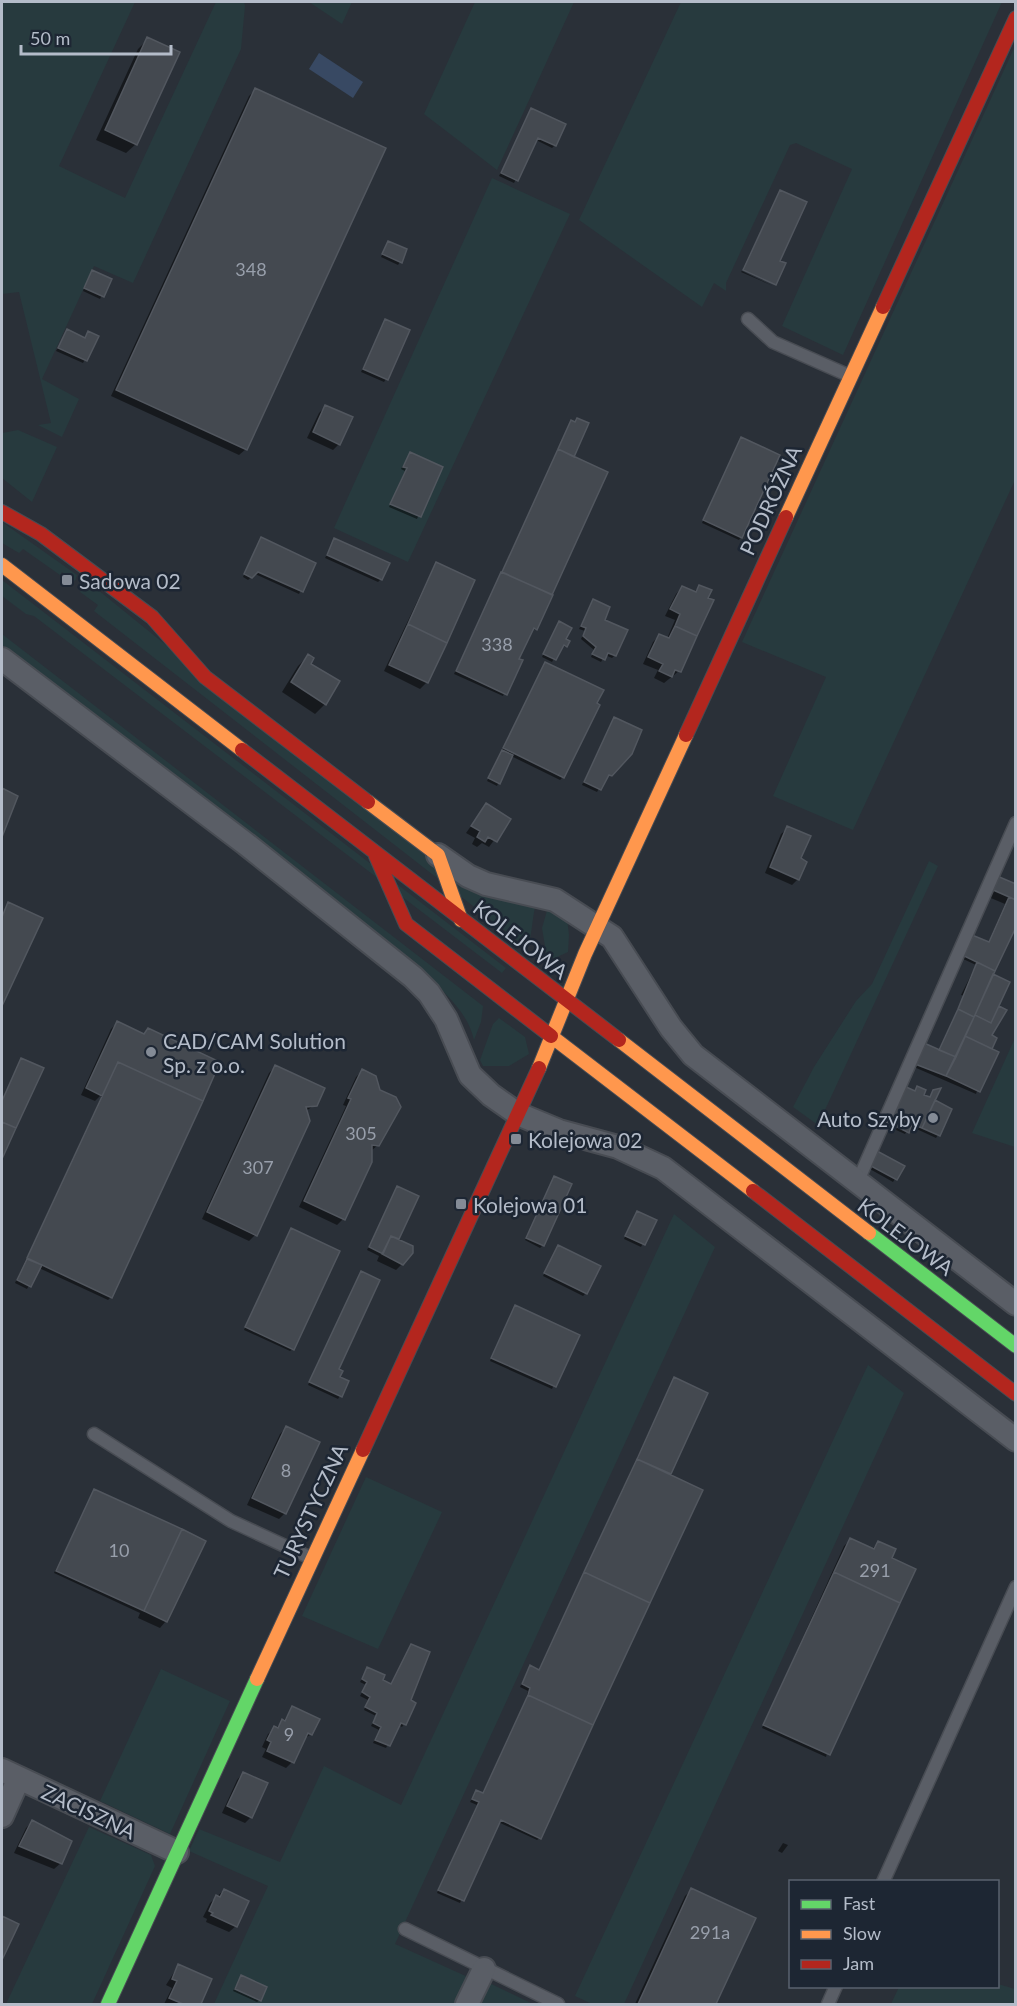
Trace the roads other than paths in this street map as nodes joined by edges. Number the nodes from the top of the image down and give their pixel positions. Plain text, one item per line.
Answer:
1 (1016, 18) edge
2 (748, 319) dead end
3 (850, 376) junction
4 (2, 512) edge
5 (2, 565) edge
6 (2, 658) edge
7 (1016, 823) edge
8 (374, 852) junction
9 (438, 855) junction
10 (461, 920) junction
11 (598, 927) junction
12 (567, 1001) junction
13 (553, 1038) junction
14 (518, 1114) junction
15 (857, 1183) junction
16 (1016, 1304) edge
17 (1016, 1346) edge
18 (1016, 1394) edge
19 (94, 1434) dead end
20 (1016, 1440) edge
21 (312, 1558) junction
22 (1016, 1587) edge
23 (10, 1774) edge
24 (2, 1816) edge
25 (177, 1852) junction
26 (883, 1880) edge
27 (405, 1929) dead end
28 (484, 1969) junction
29 (835, 1988) edge
30 (108, 2004) edge
31 (467, 2004) edge
32 (558, 2004) edge
33 (828, 2004) edge

1 - 3 main road, PODRÓŻNA
2 - 3 lane
3 - 11 main road, PODRÓŻNA
4 - 9 main road
5 - 8 main road, KOLEJOWA
6 - 14 street
7 - 15 lane
8 - 10 main road, KOLEJOWA
8 - 13 main road
9 - 10 main road
9 - 11 street
10 - 12 main road, KOLEJOWA
11 - 12 main road, PODRÓŻNA
11 - 15 street
12 - 13 main road, PODRÓŻNA
12 - 17 main road, KOLEJOWA
13 - 14 main road, TURYSTYCZNA
13 - 18 main road
14 - 20 street
14 - 21 main road, TURYSTYCZNA
15 - 16 street
19 - 21 lane
21 - 25 main road, TURYSTYCZNA
22 - 26 lane
23 - 24 street
23 - 25 street, ZACISZNA
25 - 30 main road, TURYSTYCZNA
27 - 28 lane
28 - 31 street
28 - 32 lane
29 - 33 lane

